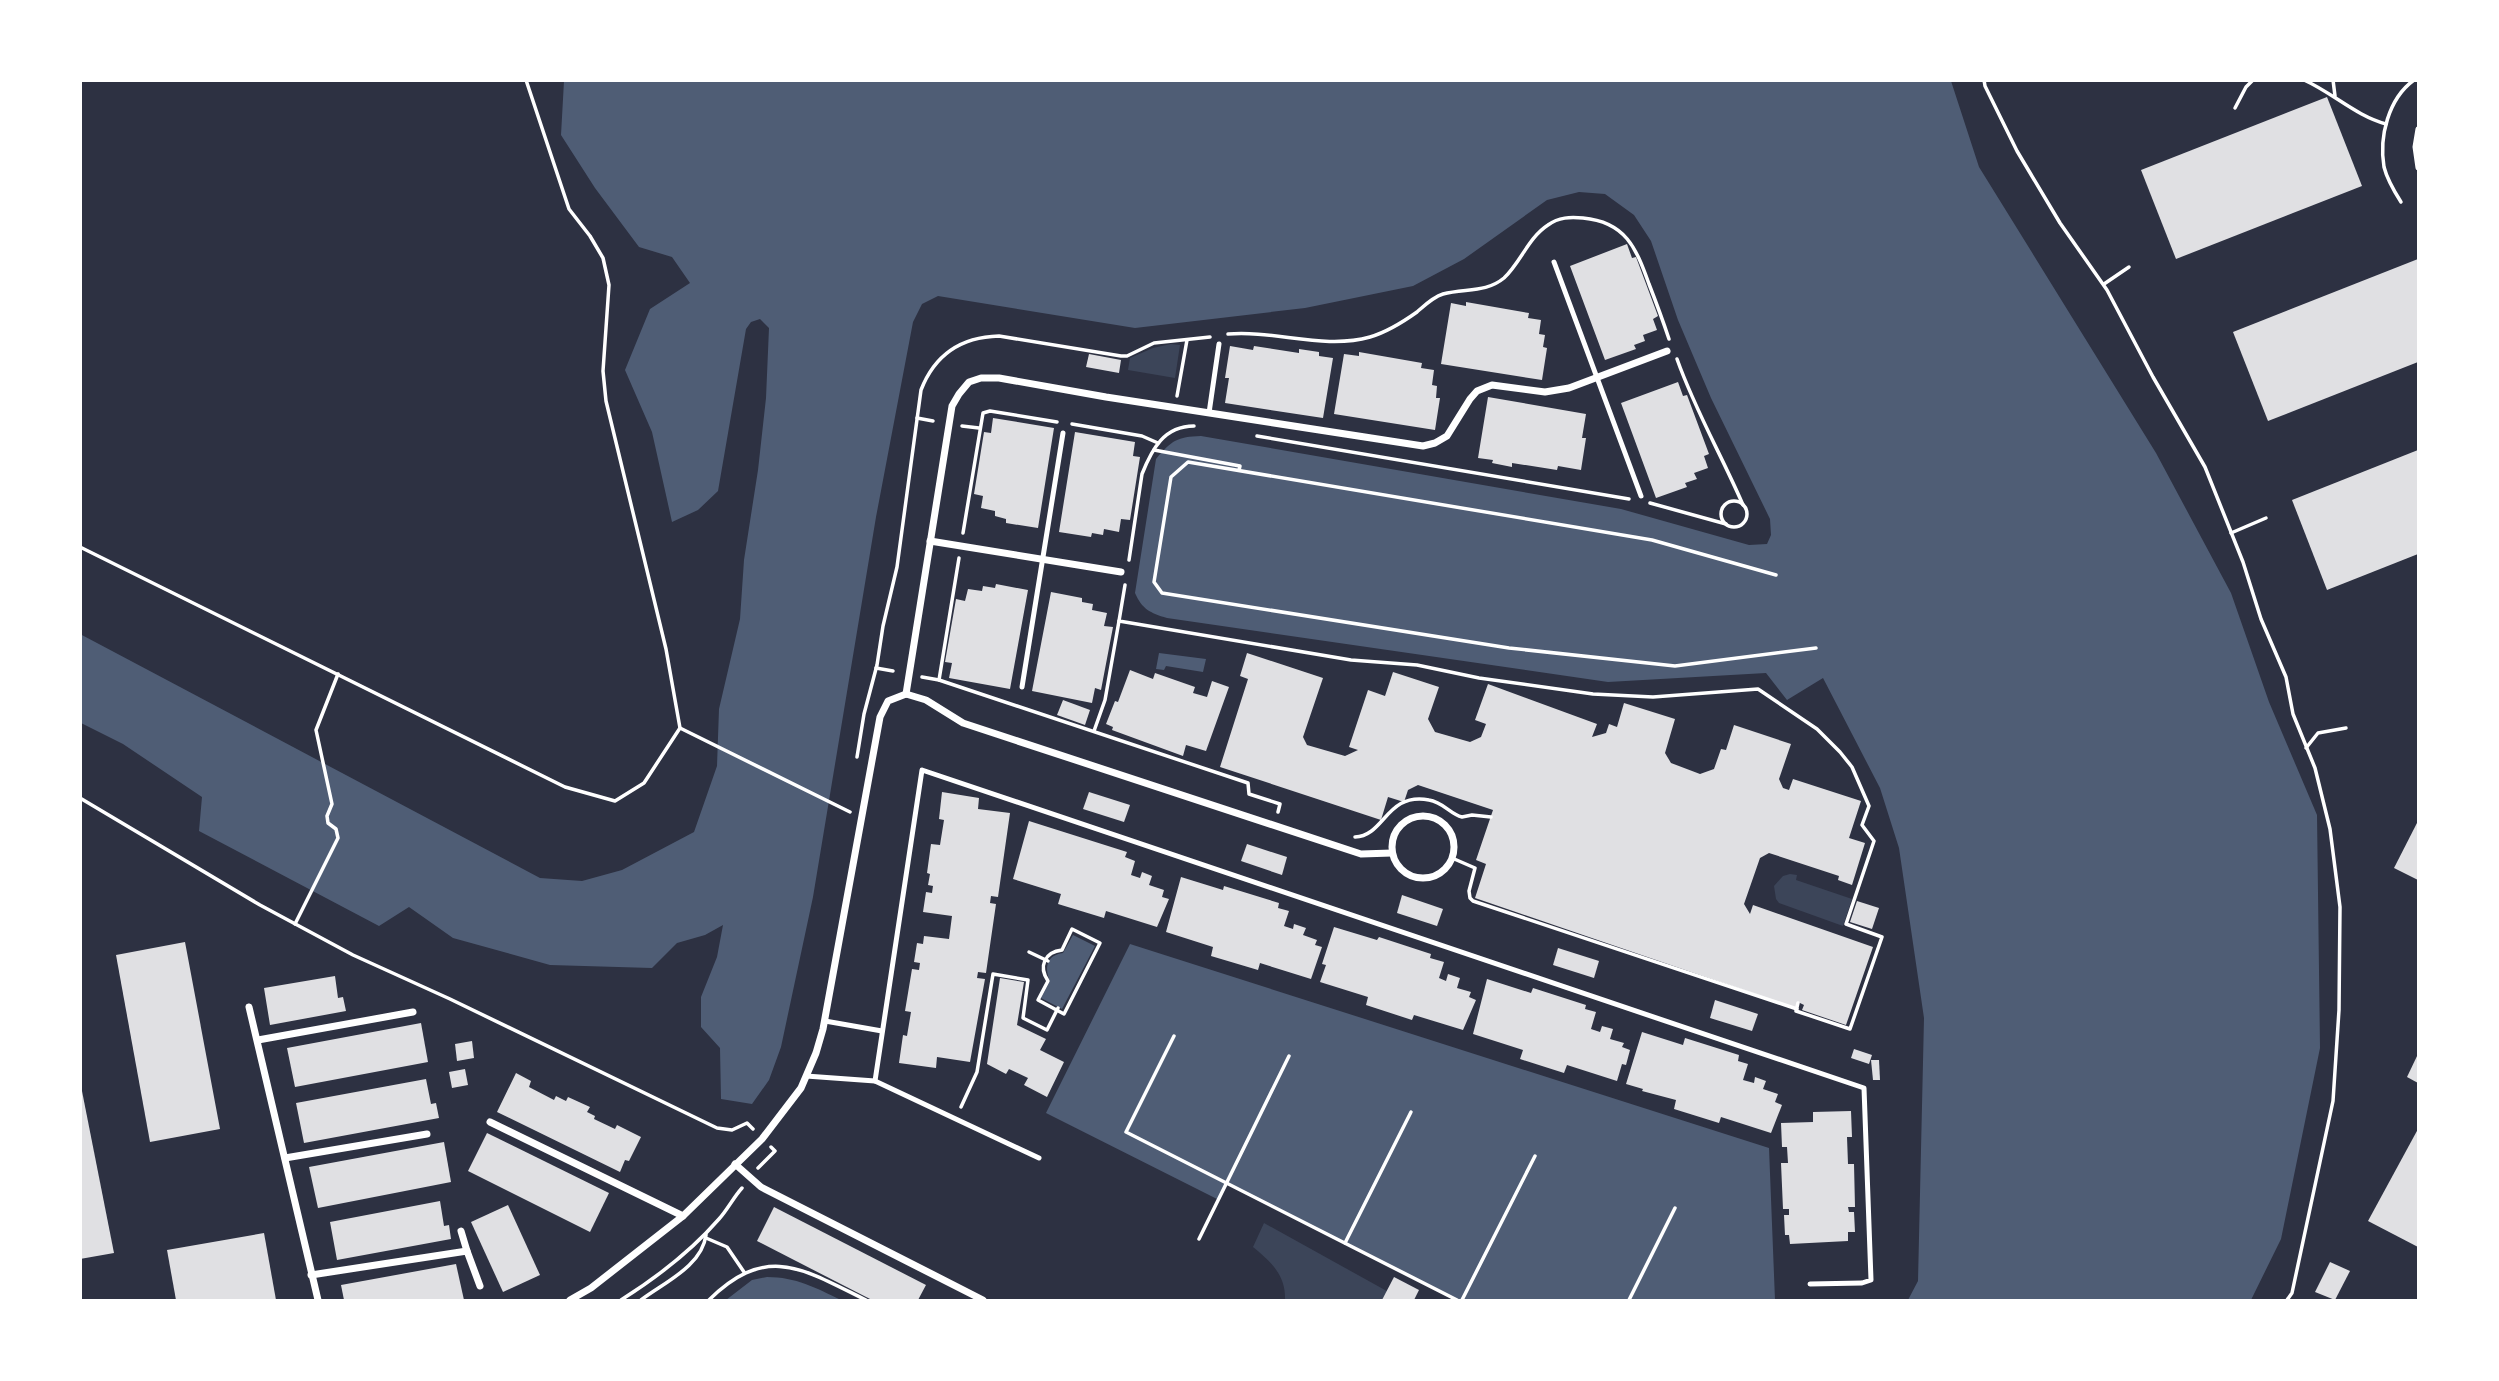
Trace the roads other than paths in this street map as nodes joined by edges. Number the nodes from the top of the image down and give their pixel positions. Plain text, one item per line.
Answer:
1 (2418, 129) edge
2 (2418, 167) edge
3 (1554, 262) dead end
4 (1219, 344) dead end
5 (1667, 351) dead end
6 (1596, 377) junction
7 (1209, 413) junction
8 (1063, 433) dead end
9 (1642, 499) road end
10 (930, 541) junction
11 (1043, 559) junction
12 (1124, 573) road end
13 (1022, 687) dead end
14 (906, 694) junction
15 (1392, 853) junction
16 (249, 1007) dead end
17 (413, 1012) dead end
18 (825, 1021) junction
19 (882, 1031) junction
20 (258, 1040) junction
21 (806, 1076) junction
22 (875, 1081) junction
23 (490, 1122) dead end
24 (427, 1134) dead end
25 (285, 1157) junction
26 (1039, 1158) dead end
27 (735, 1164) junction
28 (683, 1216) junction
29 (461, 1231) dead end
30 (467, 1251) junction
31 (311, 1275) junction
32 (1810, 1284) dead end
33 (480, 1286) dead end
34 (318, 1300) edge
35 (570, 1300) edge
36 (983, 1300) edge

1 - 2 lane
3 - 6 lane
4 - 7 lane
5 - 6 street
6 - 7 street
6 - 9 lane
7 - 10 street
8 - 11 lane
10 - 11 street
10 - 14 street
11 - 12 street
11 - 13 lane
14 - 15 street
14 - 18 street
15 - 15 street
16 - 20 street
17 - 20 street
18 - 19 lane
18 - 21 street
19 - 22 lane
19 - 32 lane
20 - 25 street
21 - 22 lane
21 - 27 street
22 - 26 lane
23 - 28 street
24 - 25 street
25 - 31 street
27 - 28 street
27 - 36 street
28 - 35 street
29 - 30 street
30 - 31 street
30 - 33 street
31 - 34 street

